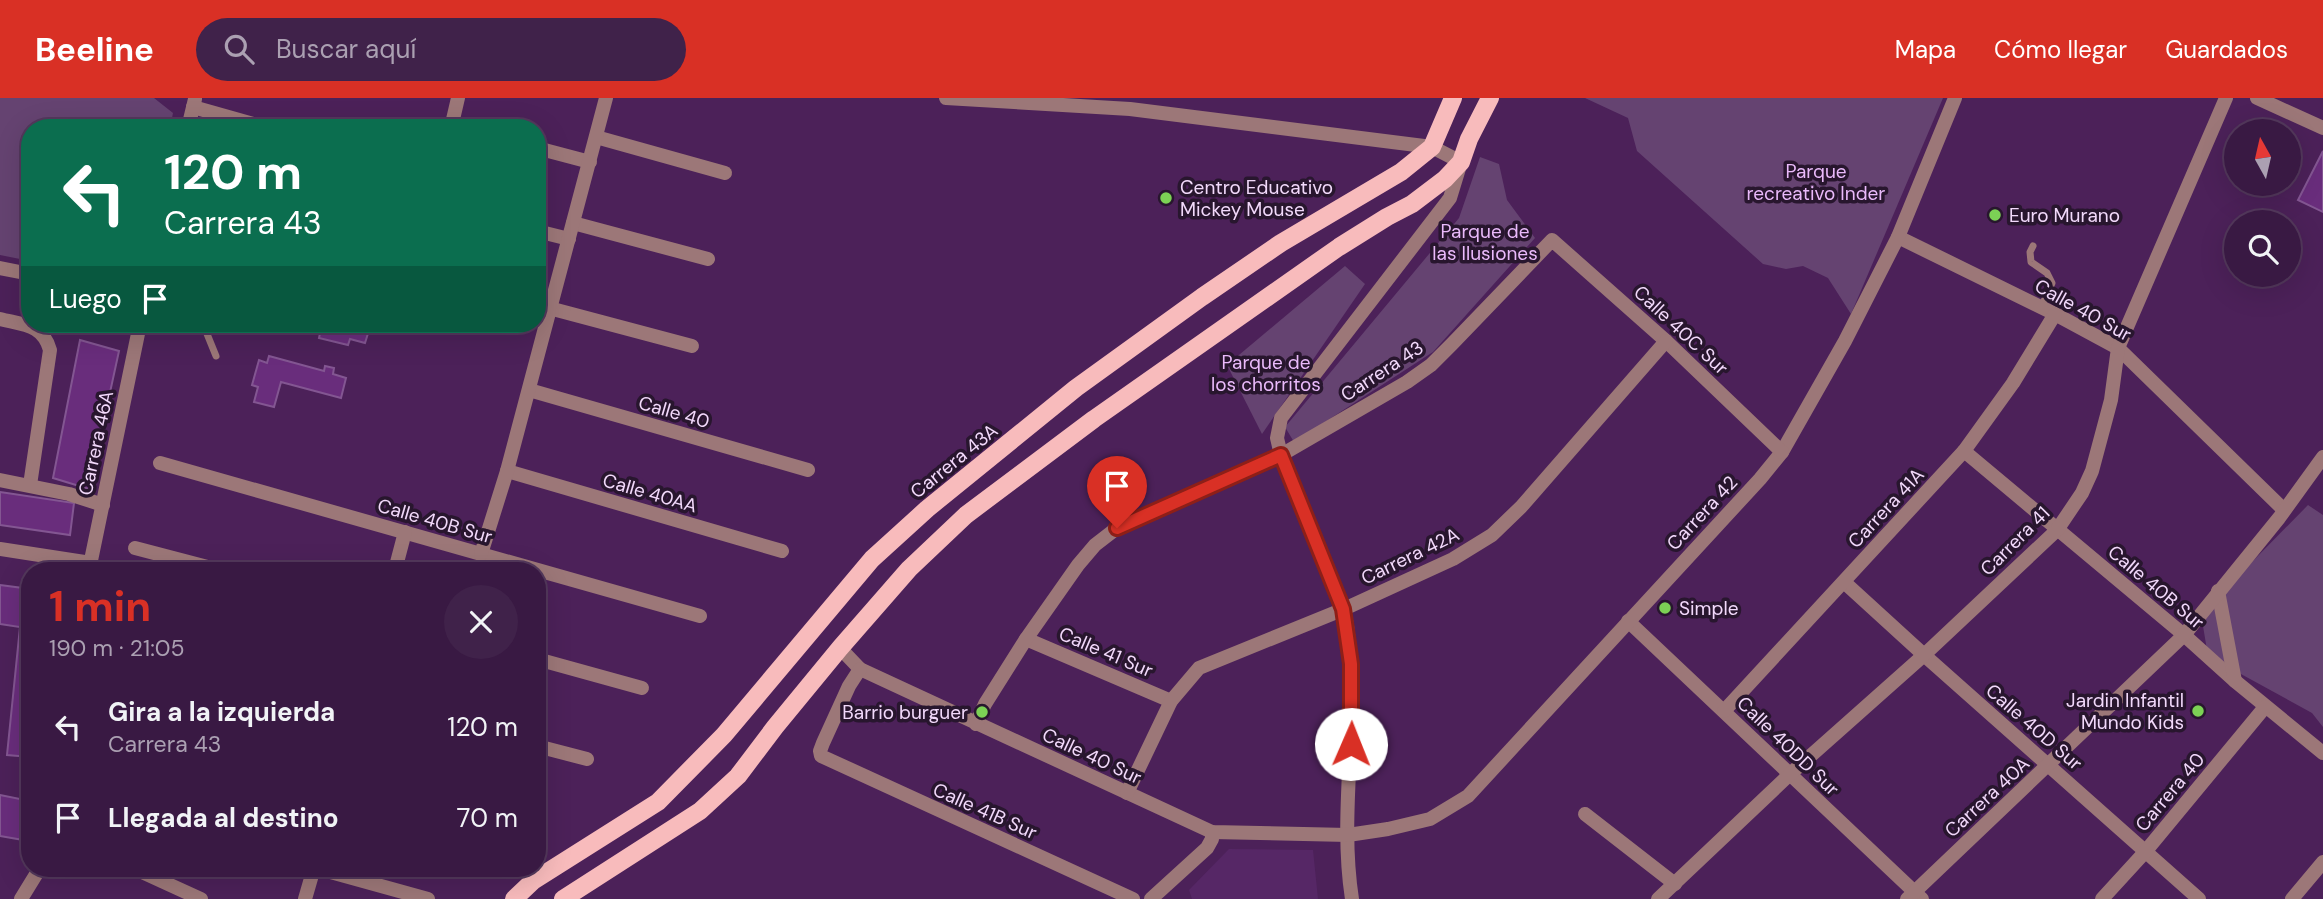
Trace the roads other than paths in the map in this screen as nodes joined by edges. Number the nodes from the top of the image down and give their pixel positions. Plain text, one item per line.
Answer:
1 (458, 98) edge
2 (606, 98) edge
3 (946, 98) edge
4 (1453, 98) edge
5 (1490, 98) edge
6 (1955, 98) edge
7 (2226, 98) edge
8 (2257, 98) edge
9 (194, 102) edge
10 (1130, 103) edge
11 (242, 119) edge
12 (453, 119) edge
13 (2323, 128) edge
14 (596, 137) junction
15 (1433, 147) junction
16 (546, 150) edge
17 (590, 162) junction
18 (1461, 162) junction
19 (725, 173) dead end
20 (573, 223) junction
21 (546, 233) edge
22 (1898, 237) junction
23 (569, 239) junction
24 (1552, 240) joint
25 (2033, 246) dead end
26 (709, 259) dead end
27 (0, 268) edge
28 (21, 272) edge
29 (546, 302) edge
30 (546, 311) edge
31 (2048, 311) junction
32 (0, 319) edge
33 (21, 324) edge
34 (0, 325) edge
35 (42, 333) edge
36 (138, 333) edge
37 (206, 333) edge
38 (539, 333) edge
39 (1666, 341) junction
40 (692, 346) dead end
41 (2118, 348) junction
42 (216, 356) dead end
43 (529, 390) junction
44 (1964, 451) junction
45 (1782, 452) junction
46 (1281, 455) junction
47 (2323, 457) edge
48 (160, 464) dead end
49 (808, 470) dead end
50 (507, 471) junction
51 (0, 480) edge
52 (30, 485) junction
53 (103, 505) junction
54 (2284, 510) junction
55 (2057, 530) junction
56 (405, 532) junction
57 (0, 548) edge
58 (135, 548) dead end
59 (782, 551) dead end
60 (481, 554) junction
61 (66, 562) edge
62 (91, 562) edge
63 (188, 562) edge
64 (397, 562) edge
65 (509, 562) edge
66 (546, 572) edge
67 (1844, 582) junction
68 (2218, 591) junction
69 (1343, 609) junction
70 (700, 616) dead end
71 (1628, 621) junction
72 (2184, 635) junction
73 (1026, 639) junction
74 (840, 648) junction
75 (1924, 656) junction
76 (546, 661) edge
77 (860, 669) junction
78 (2235, 681) junction
79 (642, 688) dead end
80 (1171, 701) junction
81 (2265, 706) junction
82 (1724, 711) junction
83 (976, 724) junction
84 (546, 748) edge
85 (2323, 753) edge
86 (587, 759) dead end
87 (2049, 766) junction
88 (1789, 775) junction
89 (1127, 793) junction
90 (1585, 814) dead end
91 (1212, 832) junction
92 (1348, 835) junction
93 (2145, 852) junction
94 (2323, 862) edge
95 (546, 873) edge
96 (35, 877) edge
97 (153, 877) edge
98 (312, 877) edge
99 (348, 877) edge
100 (539, 877) edge
101 (1675, 884) junction
102 (1914, 897) edge
103 (22, 899) edge
104 (201, 899) edge
105 (305, 899) edge
106 (428, 899) edge
107 (514, 899) edge
108 (563, 899) edge
109 (1133, 899) edge
110 (1151, 899) edge
111 (1352, 899) edge
112 (1658, 899) edge
113 (2102, 899) edge
114 (2199, 899) edge
115 (2292, 899) edge

1 - 12 street
2 - 14 street
3 - 10 street
4 - 15 main road, Carrera 43A
5 - 18 main road
6 - 22 street, Carrera 42
7 - 41 street, Carrera 41
8 - 13 street
9 - 11 street
10 - 15 street
14 - 17 street
14 - 19 street
15 - 18 street
15 - 95 main road, Carrera 43A
16 - 17 street
17 - 20 street
18 - 46 street
18 - 74 main road
20 - 23 street
20 - 26 street
21 - 23 street
22 - 31 street, Calle 40 Sur
22 - 45 street, Carrera 42
23 - 29 street
24 - 39 street, Calle 40C Sur
24 - 46 street, Carrera 43
25 - 31 lane
27 - 28 street
30 - 40 street
31 - 41 street, Calle 40 Sur
31 - 44 street, Carrera 41A
32 - 33 street
32 - 34 street
35 - 52 street
36 - 53 street, Carrera 46A
37 - 42 lane
38 - 43 street
39 - 45 street, Calle 40C Sur
39 - 69 street, Carrera 42A
41 - 54 street, Calle 40 Sur
41 - 55 street, Carrera 41
43 - 49 street, Calle 40
43 - 50 street
44 - 55 street, Calle 40B Sur
44 - 67 street, Carrera 41A
45 - 71 street, Carrera 42
46 - 69 street
46 - 73 street, Carrera 43
47 - 54 street
48 - 56 street, Calle 40B Sur
50 - 59 street, Calle 40AA
50 - 60 street
51 - 52 street
52 - 53 street
53 - 62 street, Carrera 46A
54 - 68 street
55 - 72 street, Calle 40B Sur
55 - 75 street, Carrera 41
56 - 60 street, Calle 40B Sur
56 - 64 street
57 - 61 street
58 - 63 street
60 - 65 street, Calle 40B Sur
66 - 70 street, Calle 40B Sur
67 - 75 street, Calle 40D Sur
67 - 82 street, Carrera 41A
68 - 72 street
68 - 78 street
69 - 80 street, Carrera 42A
69 - 92 street
71 - 82 street, Calle 40DD Sur
71 - 92 street, Carrera 42
72 - 78 street, Calle 40B Sur
72 - 87 street, Carrera 40A
73 - 80 street, Calle 41 Sur
73 - 83 street, Carrera 43
74 - 77 street, Calle 40 Sur
74 - 108 main road
75 - 87 street, Calle 40D Sur
75 - 88 street, Carrera 41
76 - 79 street
77 - 83 street, Calle 40 Sur
77 - 109 street, Calle 41B Sur
78 - 81 street, Calle 40B Sur
80 - 89 street, Carrera 42A
81 - 85 street, Calle 40B Sur
81 - 93 street, Carrera 40
82 - 88 street, Calle 40DD Sur
83 - 89 street, Calle 40 Sur
84 - 86 street
87 - 93 street, Calle 40D Sur
87 - 102 street, Carrera 40A
88 - 101 street, Carrera 41
88 - 102 street, Calle 40DD Sur
89 - 91 street, Calle 40 Sur
90 - 101 street
91 - 92 street, Calle 40 Sur
91 - 110 street
92 - 111 street
93 - 113 street, Carrera 40
93 - 114 street, Calle 40D Sur
94 - 115 street
96 - 103 street
97 - 104 street
98 - 105 street
99 - 106 street
100 - 107 main road, Carrera 43A
101 - 112 street, Carrera 41

